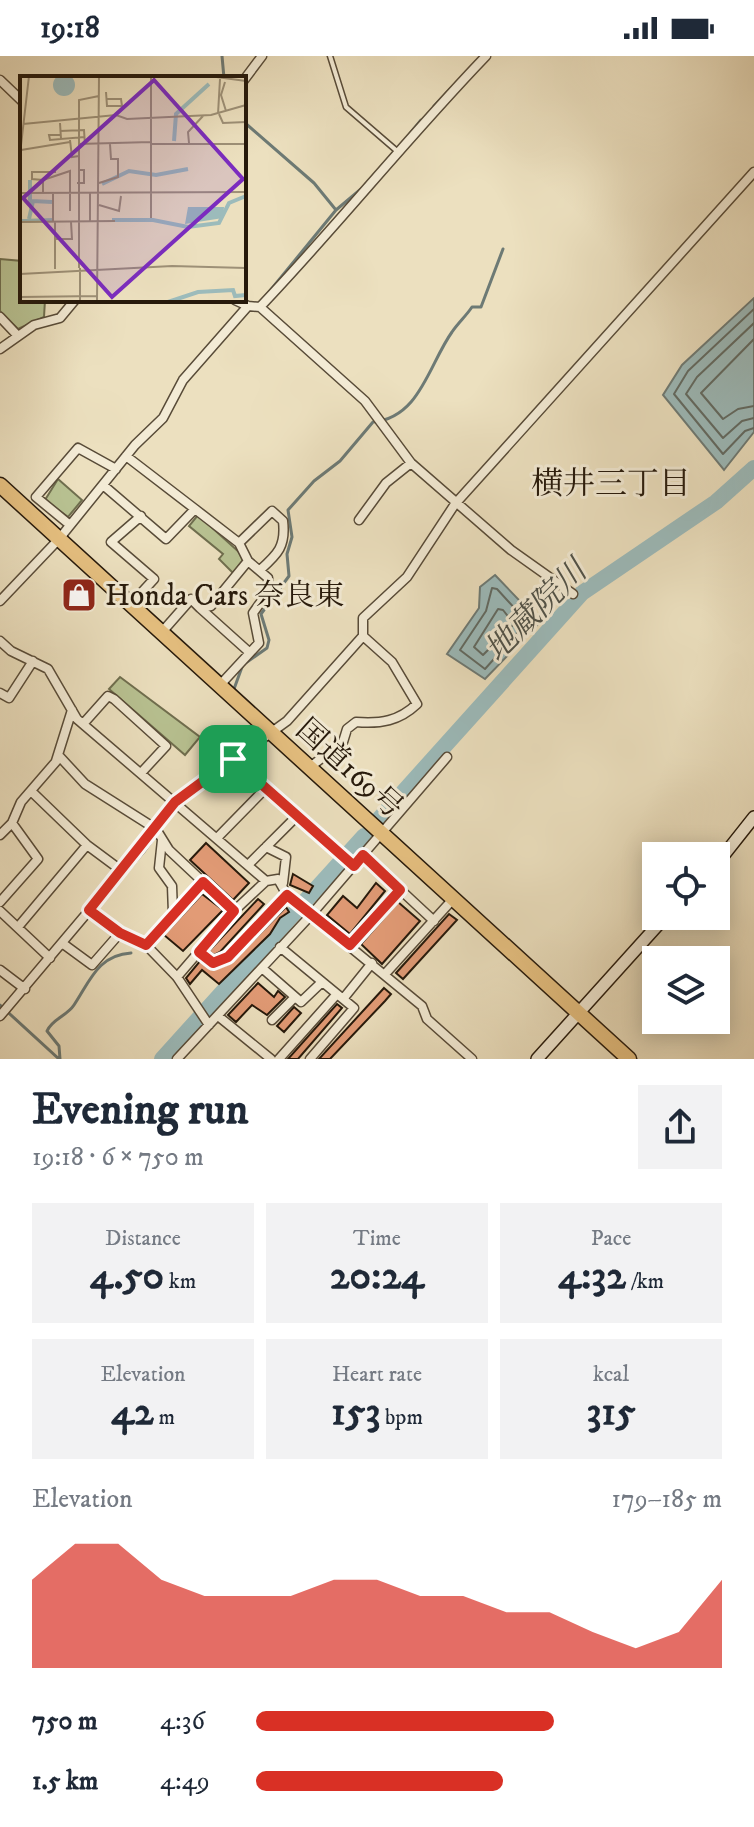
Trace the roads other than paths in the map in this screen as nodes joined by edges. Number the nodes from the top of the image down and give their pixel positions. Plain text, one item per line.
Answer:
1 (262, 56) edge
2 (330, 56) edge
3 (486, 56) edge
4 (246, 77) edge
5 (0, 80) edge
6 (20, 99) edge
7 (397, 151) junction
8 (754, 172) edge
9 (73, 302) edge
10 (239, 302) edge
11 (248, 306) junction
12 (260, 307) junction
13 (0, 317) edge
14 (18, 336) junction
15 (0, 349) edge
16 (126, 456) junction
17 (411, 463) junction
18 (116, 469) junction
19 (0, 485) edge
20 (103, 485) junction
21 (455, 504) junction
22 (195, 509) junction
23 (141, 516) junction
24 (359, 520) dead end
25 (70, 525) junction
26 (59, 539) junction
27 (239, 543) junction
28 (248, 561) junction
29 (260, 570) junction
30 (0, 585) edge
31 (9, 592) junction
32 (573, 594) dead end
33 (0, 601) edge
34 (131, 604) junction
35 (200, 608) junction
36 (162, 632) junction
37 (363, 636) junction
38 (0, 641) edge
39 (249, 652) junction
40 (33, 661) junction
41 (220, 685) junction
42 (0, 693) edge
43 (72, 710) junction
44 (83, 724) junction
45 (270, 731) junction
46 (447, 757) dead end
47 (233, 759) junction
48 (56, 762) junction
49 (310, 767) junction
50 (141, 773) junction
51 (266, 788) junction
52 (31, 791) junction
53 (175, 802) junction
54 (297, 816) junction
55 (754, 817) edge
56 (12, 823) junction
57 (156, 829) junction
58 (382, 832) junction
59 (0, 835) edge
60 (217, 838) junction
61 (162, 840) junction
62 (87, 845) junction
63 (266, 847) junction
64 (730, 847) edge
65 (363, 855) junction
66 (347, 860) junction
67 (248, 865) junction
68 (122, 871) junction
69 (266, 881) junction
70 (203, 882) junction
71 (283, 883) junction
72 (400, 890) junction
73 (287, 895) junction
74 (455, 897) junction
75 (0, 902) edge
76 (89, 910) junction
77 (305, 910) junction
78 (0, 911) edge
79 (234, 911) junction
80 (173, 913) junction
81 (434, 921) junction
82 (18, 927) junction
83 (653, 930) edge
84 (120, 933) junction
85 (62, 943) junction
86 (146, 945) junction
87 (350, 945) junction
88 (280, 947) junction
89 (199, 952) junction
90 (50, 958) junction
91 (372, 963) junction
92 (262, 968) junction
93 (0, 970) edge
94 (385, 974) junction
95 (177, 977) junction
96 (322, 982) junction
97 (25, 989) junction
98 (295, 997) junction
99 (340, 997) junction
100 (580, 1012) junction
101 (0, 1016) edge
102 (218, 1016) junction
103 (272, 1020) dead end
104 (207, 1021) junction
105 (177, 1059) edge
106 (271, 1059) edge
107 (279, 1059) edge
108 (310, 1059) edge
109 (472, 1059) edge
110 (537, 1059) edge
111 (629, 1059) edge

1 - 4 street
2 - 7 lane
3 - 7 street
5 - 6 street
7 - 12 street
8 - 21 street
9 - 14 street
10 - 11 street
11 - 12 street
11 - 16 street
12 - 17 street
13 - 14 street
14 - 15 street
16 - 18 street
16 - 22 street
17 - 21 street
17 - 24 street
18 - 20 street
18 - 25 street
19 - 26 highway, 国道169号
20 - 23 street
20 - 25 street
21 - 32 street
21 - 37 street
22 - 23 street
22 - 27 street
23 - 34 street
25 - 26 street
26 - 31 street
26 - 34 highway, 国道169号
27 - 28 street
27 - 29 street
28 - 29 street
28 - 35 street
29 - 39 street
30 - 31 street
31 - 33 street
34 - 36 highway, 国道169号
35 - 36 street
35 - 39 street
36 - 41 highway, 国道169号
37 - 45 street
37 - 49 street
38 - 40 street
39 - 41 street
40 - 42 street
40 - 43 street
41 - 45 highway, 国道169号
43 - 44 street
43 - 48 street
44 - 50 street
44 - 50 street
45 - 47 street
45 - 49 highway, 国道169号
46 - 58 street
47 - 51 street
47 - 53 street
48 - 52 street
48 - 57 street
49 - 58 highway, 国道169号
50 - 53 street
51 - 54 street
51 - 60 street
52 - 56 street
52 - 62 street
53 - 57 street
53 - 60 street
54 - 63 street
54 - 66 street
55 - 64 street
56 - 59 street
56 - 75 street
57 - 61 street
57 - 68 street
58 - 65 street
58 - 74 highway, 国道169号
60 - 67 street
61 - 70 street
61 - 80 street
62 - 68 street
62 - 82 street
63 - 67 street
63 - 71 street
65 - 66 street
65 - 72 street
66 - 77 street
67 - 69 street
68 - 76 street
69 - 71 street
69 - 79 street
70 - 79 street
70 - 80 street
71 - 73 street
72 - 81 street
72 - 87 street
73 - 77 street
73 - 89 street
74 - 81 street
74 - 100 highway, 国道169号
76 - 84 street
76 - 85 street
77 - 87 street
77 - 88 street
78 - 82 street
79 - 89 street
80 - 86 street
81 - 94 street
82 - 90 street
83 - 100 street
84 - 85 street
84 - 86 street
85 - 90 street
86 - 95 street
87 - 91 street
88 - 92 street
88 - 96 street
89 - 95 street
90 - 97 street
91 - 94 street
91 - 99 street
92 - 98 street
92 - 102 street
93 - 97 street
94 - 109 street
95 - 104 street
96 - 98 street
96 - 99 street
97 - 101 street
98 - 103 street
99 - 107 street
99 - 108 street
100 - 110 street
100 - 111 highway, 国道169号
102 - 104 street
102 - 106 street
104 - 105 street

